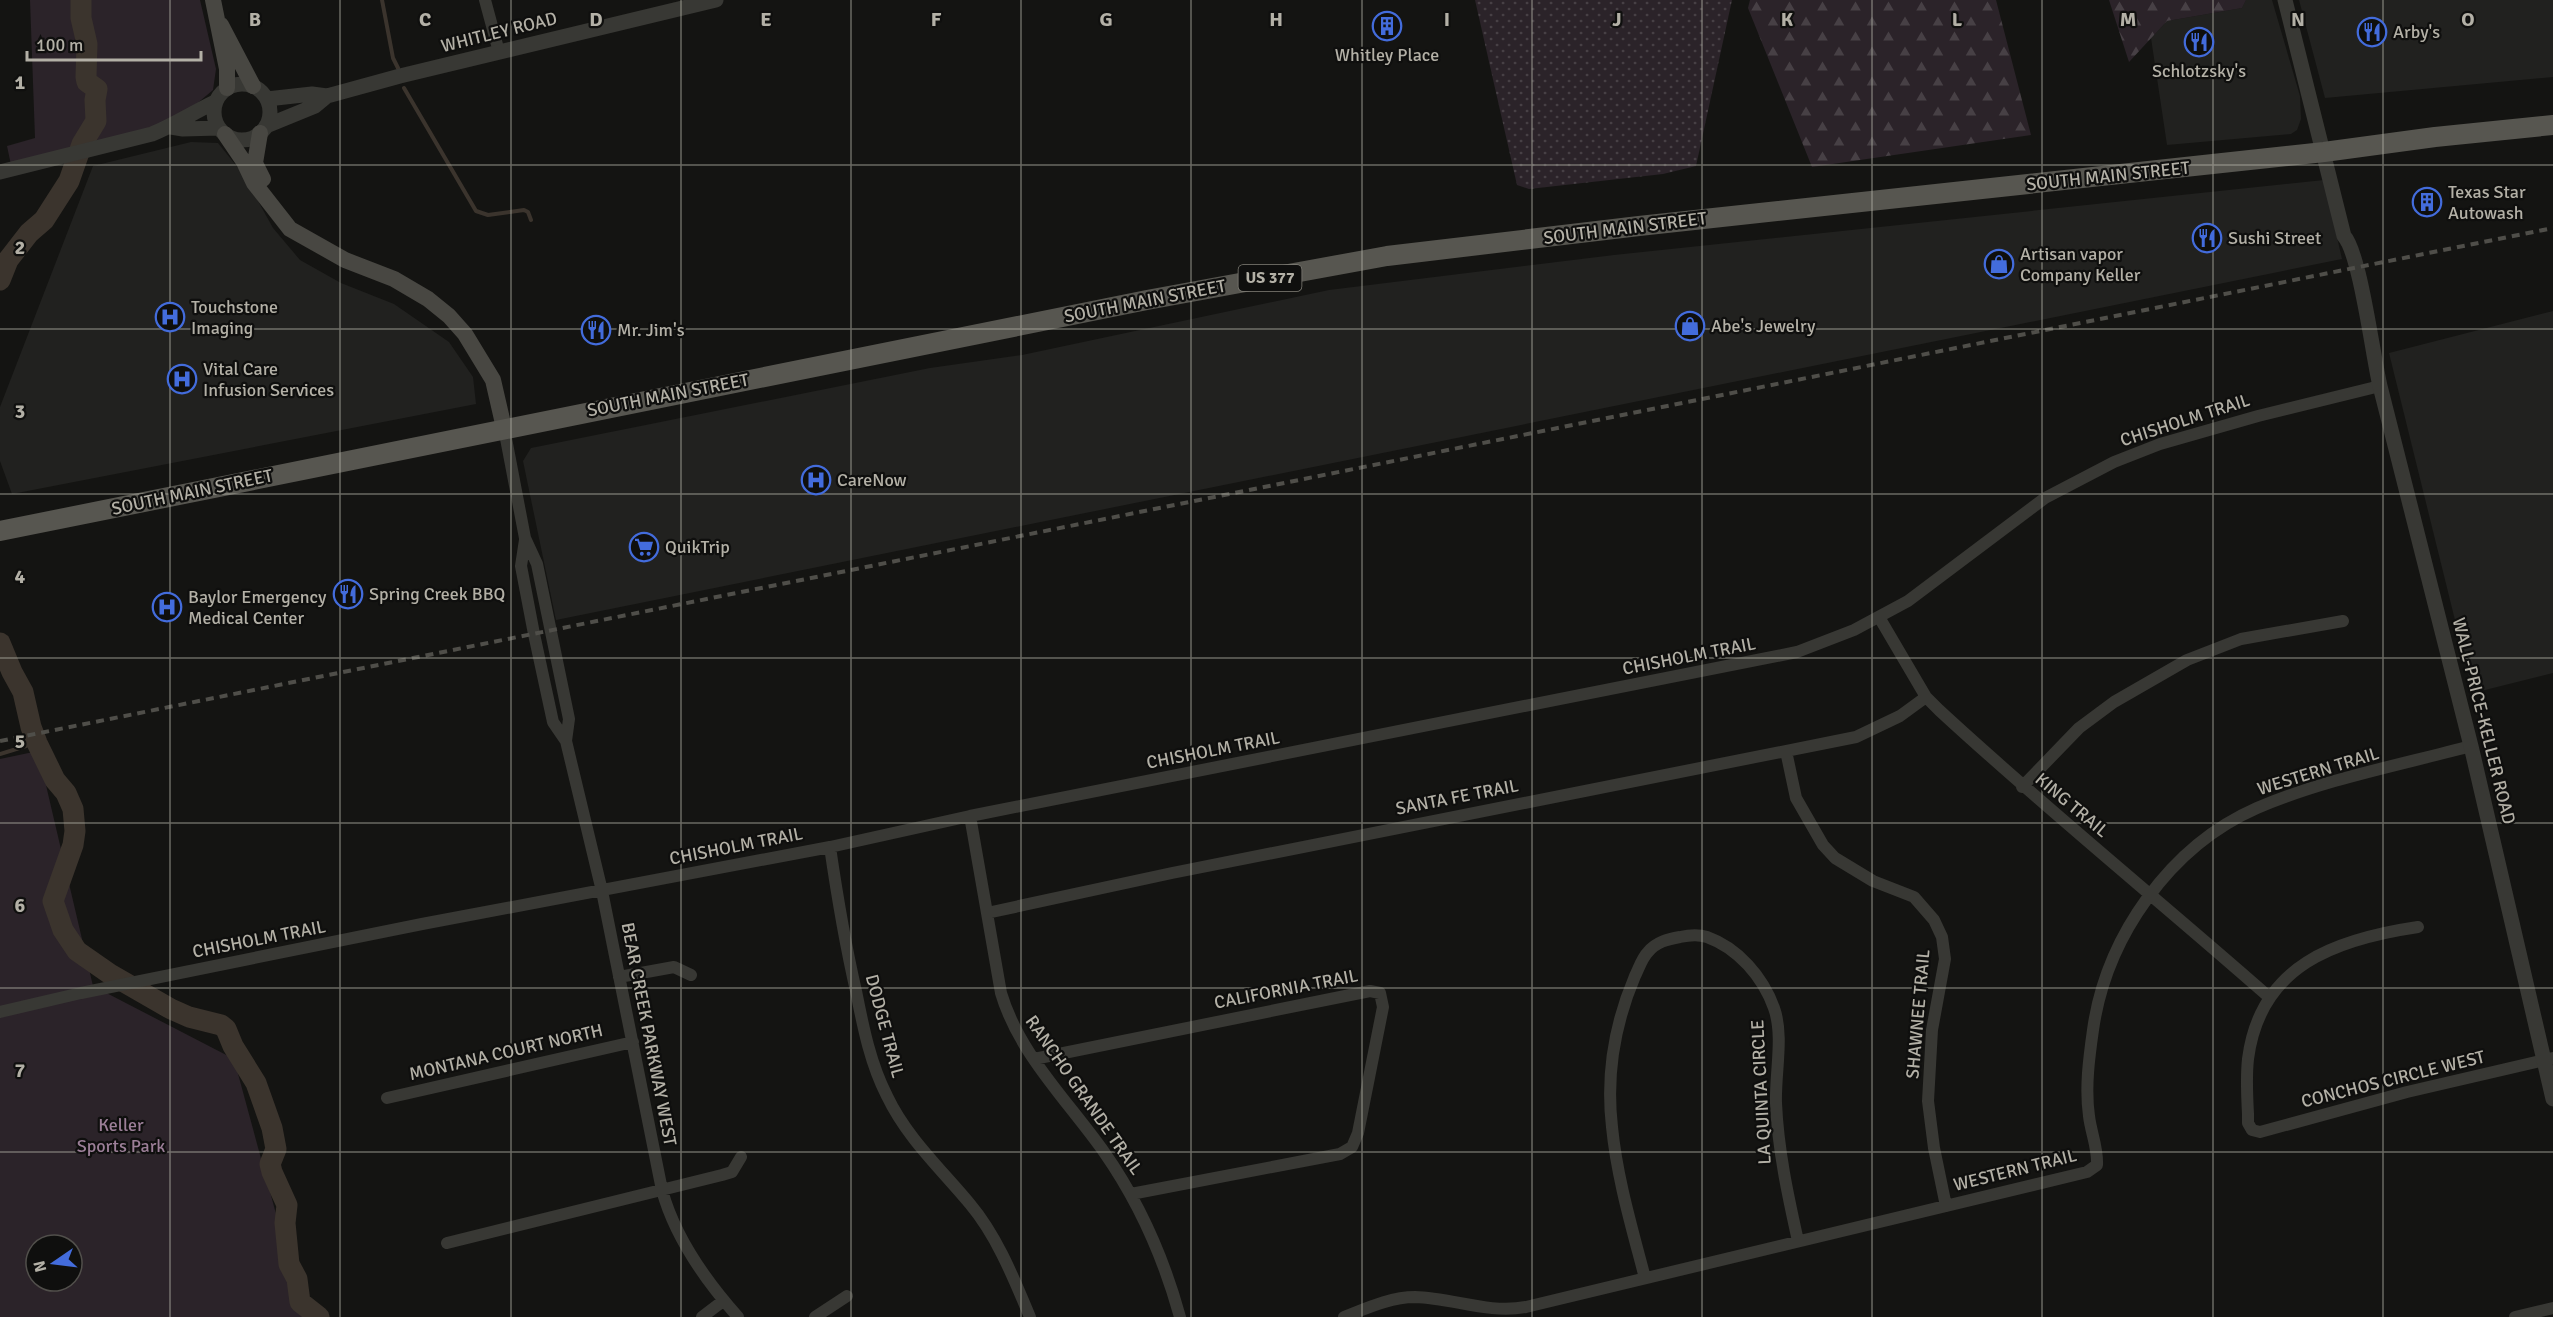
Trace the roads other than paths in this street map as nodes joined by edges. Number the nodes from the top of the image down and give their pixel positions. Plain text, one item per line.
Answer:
1 (213, 0) edge
2 (486, 0) edge
3 (716, 0) edge
4 (2285, 0) edge
5 (219, 22) junction
6 (499, 52) junction
7 (253, 86) junction
8 (227, 88) junction
9 (327, 96) junction
10 (267, 99) junction
11 (215, 102) junction
12 (2553, 125) edge
13 (171, 127) junction
14 (263, 130) junction
15 (222, 131) junction
16 (2324, 152) junction
17 (0, 172) edge
18 (304, 236) junction
19 (2380, 386) junction
20 (504, 428) junction
21 (1, 530) edge
22 (1879, 616) junction
23 (2343, 621) dead end
24 (1926, 697) junction
25 (2471, 746) junction
26 (1786, 751) junction
27 (2022, 787) junction
28 (970, 816) junction
29 (830, 847) junction
30 (602, 891) junction
31 (2150, 893) junction
32 (987, 913) junction
33 (2418, 927) dead end
34 (691, 975) dead end
35 (620, 977) junction
36 (2270, 997) junction
37 (0, 1012) edge
38 (633, 1042) junction
39 (1034, 1059) junction
40 (2548, 1059) edge
41 (387, 1098) dead end
42 (2553, 1099) edge
43 (741, 1157) dead end
44 (662, 1190) junction
45 (1131, 1194) junction
46 (1946, 1206) junction
47 (1798, 1242) junction
48 (447, 1243) dead end
49 (1645, 1278) junction
50 (847, 1296) dead end
51 (723, 1300) junction
52 (2553, 1308) edge
53 (702, 1317) edge
54 (738, 1317) edge
55 (816, 1317) edge
56 (1030, 1317) edge
57 (1180, 1317) edge
58 (1344, 1317) edge
59 (2515, 1317) edge

1 - 5 main road
2 - 6 street
3 - 6 street, WHITLEY ROAD
4 - 16 street, WALL-PRICE-KELLER ROAD
5 - 7 main road
5 - 8 main road
6 - 9 street, WHITLEY ROAD
7 - 8 street
7 - 10 street
8 - 11 street
9 - 10 street, WHITLEY ROAD
9 - 14 street, WHITLEY ROAD
10 - 14 street
11 - 13 street
11 - 15 street
12 - 16 main road, SOUTH MAIN STREET / US 377
13 - 15 street
13 - 17 street
14 - 15 street
14 - 18 main road
15 - 18 main road
16 - 19 street, WALL-PRICE-KELLER ROAD
16 - 20 main road, SOUTH MAIN STREET / US 377
18 - 20 main road
19 - 22 street, CHISHOLM TRAIL
19 - 25 street, WALL-PRICE-KELLER ROAD
20 - 21 main road, SOUTH MAIN STREET / US 377
20 - 30 street, BEAR CREEK PARKWAY WEST
22 - 24 street, KING TRAIL
22 - 28 street, CHISHOLM TRAIL
23 - 27 street
24 - 26 street, SANTA FE TRAIL
24 - 27 street, KING TRAIL
25 - 31 street, WESTERN TRAIL
25 - 40 street, WALL-PRICE-KELLER ROAD
26 - 32 street, SANTA FE TRAIL
26 - 46 street, SHAWNEE TRAIL
27 - 31 street, KING TRAIL
28 - 29 street, CHISHOLM TRAIL
28 - 32 street, RANCHO GRANDE TRAIL
29 - 30 street, CHISHOLM TRAIL
29 - 56 street, DODGE TRAIL
30 - 35 street, BEAR CREEK PARKWAY WEST
30 - 37 street, CHISHOLM TRAIL
31 - 36 street, KING TRAIL
31 - 46 street, WESTERN TRAIL
32 - 39 street, RANCHO GRANDE TRAIL
33 - 36 street
34 - 35 street
35 - 38 street, BEAR CREEK PARKWAY WEST
36 - 40 street, CONCHOS CIRCLE WEST
38 - 41 street, MONTANA COURT NORTH
38 - 44 street, BEAR CREEK PARKWAY WEST
39 - 45 street, RANCHO GRANDE TRAIL
39 - 45 street, CALIFORNIA TRAIL
40 - 42 street, WALL-PRICE-KELLER ROAD
43 - 44 street
44 - 48 street
44 - 51 street, BEAR CREEK PARKWAY WEST
45 - 57 street, RANCHO GRANDE TRAIL
46 - 47 street, WESTERN TRAIL
47 - 49 street, WESTERN TRAIL
47 - 49 street, LA QUINTA CIRCLE
49 - 58 street, WESTERN TRAIL
50 - 55 street
51 - 53 street
51 - 54 street, BEAR CREEK PARKWAY WEST
52 - 59 street

